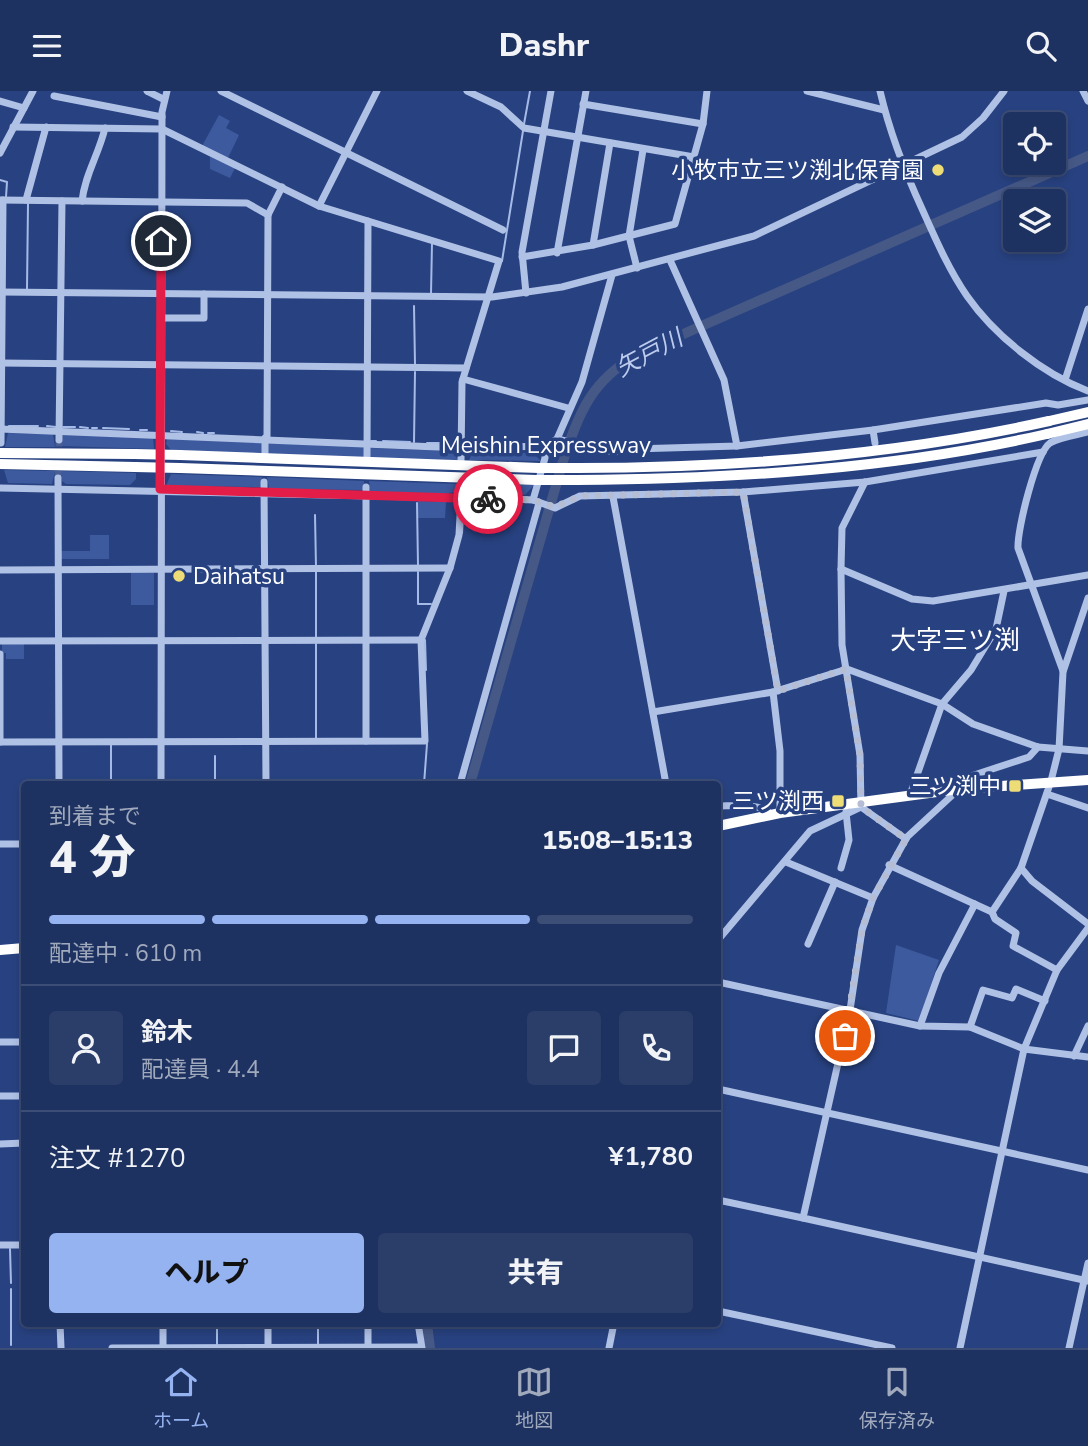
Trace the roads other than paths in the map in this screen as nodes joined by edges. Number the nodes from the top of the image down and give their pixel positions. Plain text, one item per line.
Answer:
1 (33, 91) edge
2 (147, 91) edge
3 (221, 91) edge
4 (377, 91) edge
5 (467, 91) edge
6 (551, 91) edge
7 (586, 91) edge
8 (706, 91) edge
9 (807, 91) edge
10 (880, 91) edge
11 (1004, 91) edge
12 (1083, 91) edge
13 (165, 95) edge
14 (54, 96) dead end
15 (1088, 100) edge
16 (0, 101) edge
17 (583, 104) junction
18 (24, 108) junction
19 (884, 110) junction
20 (162, 117) junction
21 (703, 124) junction
22 (13, 127) junction
23 (46, 127) junction
24 (105, 128) junction
25 (162, 129) junction
26 (544, 131) junction
27 (577, 137) junction
28 (610, 143) junction
29 (643, 150) junction
30 (0, 153) edge
31 (346, 153) junction
32 (694, 157) junction
33 (902, 167) junction
34 (282, 187) junction
35 (2, 200) edge
36 (26, 200) junction
37 (62, 201) junction
38 (82, 201) junction
39 (162, 202) junction
40 (319, 206) junction
41 (268, 215) junction
42 (368, 221) junction
43 (503, 230) dead end
44 (629, 236) junction
45 (593, 245) junction
46 (557, 253) junction
47 (522, 257) junction
48 (670, 260) junction
49 (637, 268) junction
50 (612, 275) junction
51 (1, 292) edge
52 (61, 293) junction
53 (526, 293) junction
54 (161, 294) junction
55 (204, 294) junction
56 (268, 294) junction
57 (368, 295) junction
58 (488, 297) junction
59 (1088, 309) edge
60 (161, 318) junction
61 (1, 363) edge
62 (60, 364) junction
63 (160, 365) junction
64 (268, 366) junction
65 (367, 367) junction
66 (466, 368) junction
67 (463, 379) junction
68 (1065, 380) junction
69 (1088, 391) edge
70 (1088, 400) edge
71 (1058, 405) junction
72 (568, 408) junction
73 (1088, 412) edge
74 (1088, 424) edge
75 (1, 429) edge
76 (59, 431) junction
77 (873, 431) junction
78 (1088, 432) edge
79 (160, 435) junction
80 (266, 438) junction
81 (1048, 438) junction
82 (558, 439) junction
83 (59, 440) tunnel mouth
84 (367, 443) junction
85 (875, 443) dead end
86 (544, 446) junction
87 (737, 446) junction
88 (1, 448) edge
89 (462, 448) junction
90 (265, 453) dead end
91 (1043, 453) junction
92 (367, 457) dead end
93 (461, 460) dead end
94 (0, 464) edge
95 (878, 468) dead end
96 (537, 474) junction
97 (577, 474) junction
98 (58, 478) tunnel mouth
99 (880, 480) junction
100 (264, 482) dead end
101 (865, 482) junction
102 (460, 486) dead end
103 (608, 487) dead end
104 (0, 488) edge
105 (58, 488) junction
106 (160, 489) junction
107 (366, 491) junction
108 (264, 492) junction
109 (743, 492) junction
110 (610, 496) junction
111 (460, 498) junction
112 (537, 502) junction
113 (366, 568) junction
114 (450, 568) junction
115 (57, 569) junction
116 (160, 569) junction
117 (265, 569) junction
118 (841, 569) junction
119 (0, 570) edge
120 (1088, 575) edge
121 (1032, 583) junction
122 (1004, 591) junction
123 (1088, 598) edge
124 (160, 640) junction
125 (265, 640) junction
126 (366, 640) junction
127 (421, 640) junction
128 (0, 641) edge
129 (57, 641) junction
130 (0, 654) edge
131 (846, 669) junction
132 (1063, 672) junction
133 (0, 689) edge
134 (776, 691) junction
135 (942, 704) junction
136 (653, 712) junction
137 (58, 741) junction
138 (161, 741) junction
139 (265, 741) junction
140 (366, 741) junction
141 (0, 742) edge
142 (1038, 747) junction
143 (1059, 749) junction
144 (1088, 751) edge
145 (1088, 780) edge
146 (59, 781) edge
147 (161, 781) edge
148 (266, 781) edge
149 (461, 781) edge
150 (665, 781) edge
151 (1051, 781) junction
152 (959, 789) junction
153 (1046, 794) junction
154 (911, 795) junction
155 (862, 804) junction
156 (721, 806) edge
157 (1088, 808) edge
158 (846, 813) junction
159 (775, 814) junction
160 (721, 825) edge
161 (906, 839) junction
162 (0, 844) edge
163 (21, 844) edge
164 (786, 862) junction
165 (889, 865) junction
166 (841, 868) dead end
167 (1021, 869) junction
168 (835, 882) junction
169 (873, 898) junction
170 (975, 904) junction
171 (992, 912) junction
172 (1088, 926) edge
173 (721, 937) edge
174 (808, 944) dead end
175 (21, 949) edge
176 (0, 950) edge
177 (1057, 969) junction
178 (721, 983) edge
179 (1045, 1001) junction
180 (850, 1010) junction
181 (920, 1026) junction
182 (1088, 1026) edge
183 (970, 1027) junction
184 (0, 1042) edge
185 (21, 1042) edge
186 (1024, 1049) junction
187 (1074, 1056) junction
188 (1088, 1057) edge
189 (721, 1090) edge
190 (0, 1096) edge
191 (21, 1096) edge
192 (828, 1113) junction
193 (0, 1143) edge
194 (21, 1143) edge
195 (1002, 1152) junction
196 (1088, 1170) edge
197 (721, 1201) edge
198 (803, 1218) junction
199 (0, 1245) edge
200 (21, 1245) edge
201 (979, 1257) junction
202 (1088, 1263) edge
203 (1086, 1280) edge
204 (721, 1312) edge
205 (61, 1327) edge
206 (163, 1327) edge
207 (268, 1327) edge
208 (368, 1327) edge
209 (419, 1327) edge
210 (613, 1327) edge
211 (422, 1347) edge
212 (61, 1348) edge
213 (112, 1348) edge
214 (163, 1348) edge
215 (268, 1348) edge
216 (368, 1348) edge
217 (609, 1348) edge
218 (892, 1348) edge
219 (960, 1348) edge
220 (1069, 1348) edge

1 - 18 street
2 - 13 street
3 - 31 street
4 - 31 street
5 - 26 street
6 - 26 street
7 - 17 street
8 - 21 street
9 - 19 street
10 - 19 street
11 - 33 street
12 - 15 street
13 - 20 street
14 - 20 street
16 - 18 street
17 - 21 street
17 - 27 street
18 - 22 street
19 - 33 street
20 - 25 street
21 - 32 street
22 - 23 street
22 - 30 street
23 - 24 street
23 - 36 street
24 - 25 street
24 - 38 street
25 - 34 street
25 - 39 street
26 - 27 street
26 - 47 street
27 - 28 street
27 - 46 street
28 - 29 street
28 - 45 street
29 - 32 street
29 - 44 street
31 - 40 street
31 - 43 street
32 - 44 street
33 - 48 street
33 - 68 street
34 - 40 street
34 - 41 street
35 - 36 street
35 - 51 street
36 - 37 street
37 - 38 street
37 - 52 street
38 - 39 street
39 - 41 street
39 - 54 street
40 - 42 street
41 - 56 street
42 - 57 street
42 - 58 street
44 - 45 street
44 - 49 street
45 - 46 street
46 - 47 street
47 - 53 street
48 - 49 street
48 - 87 street
49 - 50 street
50 - 53 street
50 - 72 street
51 - 52 street
51 - 61 street
52 - 54 street
52 - 62 street
53 - 58 street
54 - 55 street
54 - 60 street
55 - 56 street
55 - 60 street
56 - 57 street
56 - 64 street
57 - 58 street
57 - 65 street
58 - 66 street
59 - 68 street
60 - 63 street
61 - 62 street
61 - 75 street
62 - 63 street
62 - 76 street
63 - 64 street
63 - 79 street
64 - 65 street
64 - 80 street
65 - 66 street
65 - 84 street
66 - 67 street
67 - 72 street
67 - 89 street
68 - 69 street
70 - 71 street
71 - 77 street
71 - 81 street
72 - 82 street
73 - 97 highway, Meishin Expressway, bridge
74 - 81 highway, Meishin Expressway, bridge
75 - 76 street
75 - 88 street
76 - 79 street
76 - 83 street
77 - 85 street
77 - 87 street
78 - 81 street
79 - 80 street
79 - 106 street
80 - 84 street
80 - 90 street
81 - 91 street
81 - 97 highway, Meishin Expressway
82 - 86 street
82 - 87 street
84 - 89 street
84 - 92 street
86 - 89 street
86 - 112 street
88 - 96 highway, Meishin Expressway, bridge
89 - 93 street
91 - 99 street
91 - 121 street
94 - 96 highway, Meishin Expressway, bridge
95 - 99 street
96 - 97 highway, Meishin Expressway, bridge
98 - 105 street
99 - 101 street
100 - 108 street
101 - 109 street
101 - 118 street
102 - 111 street
103 - 110 street
104 - 105 street
105 - 106 street
105 - 115 street
106 - 108 street
106 - 116 street
107 - 108 street
107 - 111 street
107 - 113 street
108 - 117 street
109 - 110 street
109 - 134 street
110 - 112 street
110 - 136 street
111 - 112 street
111 - 114 street
112 - 149 street
113 - 114 street
113 - 117 street
113 - 126 street
114 - 127 street
115 - 116 street
115 - 119 street
115 - 129 street
116 - 117 street
116 - 124 street
117 - 125 street
118 - 122 street
118 - 131 street
120 - 121 street
121 - 122 street
121 - 132 street
122 - 135 street
123 - 132 street
124 - 125 street
124 - 129 street
124 - 138 street
125 - 126 street
125 - 139 street
126 - 127 street
126 - 140 street
127 - 140 street
128 - 129 street
129 - 137 street
130 - 133 street
131 - 134 street
131 - 135 street
131 - 155 street
132 - 143 street
133 - 141 street
134 - 136 street
134 - 159 street
135 - 142 street
135 - 154 street
136 - 150 street
137 - 138 street
137 - 141 street
137 - 146 street
138 - 139 street
138 - 147 street
139 - 140 street
139 - 148 street
142 - 143 street
142 - 152 street
143 - 144 street
143 - 151 street
145 - 151 highway
151 - 152 highway
151 - 153 street
152 - 154 highway
152 - 161 street
153 - 157 street
153 - 167 street
154 - 155 highway
155 - 158 street
155 - 159 highway
155 - 161 street
156 - 159 street
158 - 164 street
158 - 166 street
159 - 160 highway
161 - 165 street
162 - 163 street
164 - 168 street
164 - 173 street
165 - 169 street
165 - 170 street
167 - 171 street
167 - 172 street
168 - 169 street
168 - 174 street
169 - 180 street
170 - 171 street
170 - 181 street
171 - 177 street
172 - 177 street
175 - 176 highway
177 - 179 street
178 - 180 street
179 - 183 street
179 - 186 street
180 - 181 street
180 - 192 street
181 - 183 street
182 - 187 street
183 - 186 street
184 - 185 street
186 - 187 street
186 - 195 street
187 - 188 street
189 - 192 street
190 - 191 street
192 - 195 street
192 - 198 street
193 - 194 street
195 - 196 street
195 - 201 street
197 - 198 street
198 - 201 street
199 - 200 street
201 - 203 street
201 - 219 street
202 - 203 street
203 - 220 street
204 - 218 street
205 - 212 street
206 - 214 street
207 - 215 street
208 - 216 street
209 - 211 street
210 - 217 street
211 - 216 street
213 - 214 street
214 - 215 street
215 - 216 street

